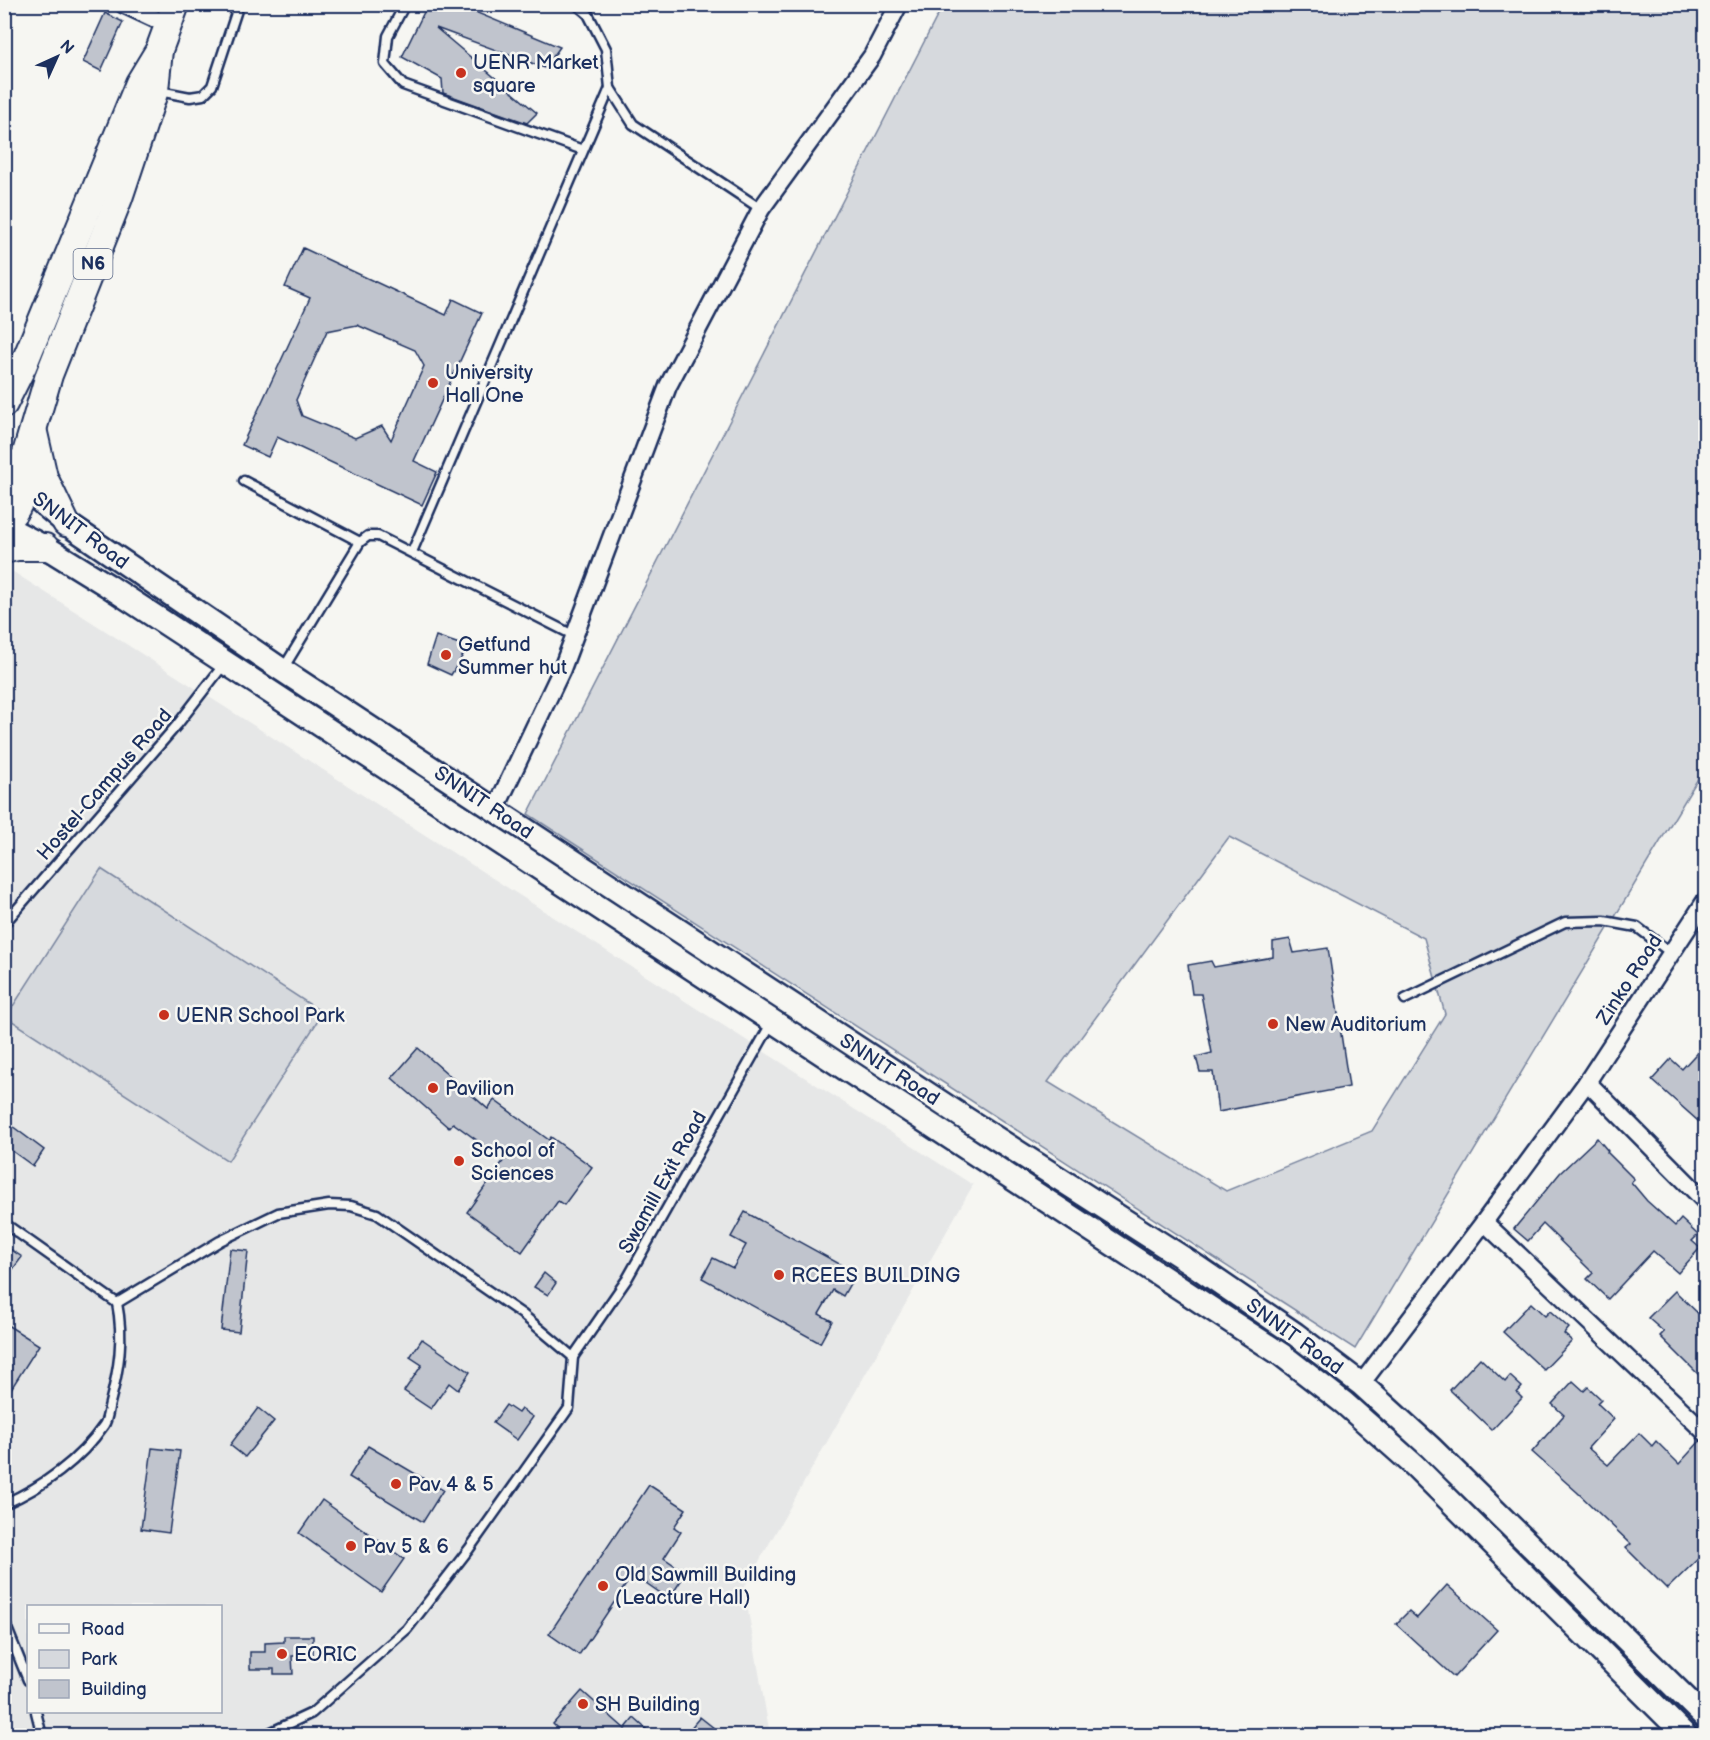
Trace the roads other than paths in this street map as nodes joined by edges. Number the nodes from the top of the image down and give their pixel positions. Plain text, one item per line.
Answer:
1 (123, 4) edge
2 (239, 4) edge
3 (405, 4) edge
4 (576, 4) edge
5 (899, 4) edge
6 (172, 15) edge
7 (159, 50) junction
8 (610, 88) junction
9 (155, 90) junction
10 (583, 150) junction
11 (761, 209) junction
12 (4, 404) edge
13 (33, 429) junction
14 (15, 474) edge
15 (244, 481) dead end
16 (66, 523) junction
17 (4, 524) edge
18 (360, 542) junction
19 (45, 547) junction
20 (4, 550) edge
21 (412, 552) junction
22 (575, 636) junction
23 (225, 662) junction
24 (282, 670) junction
25 (495, 810) junction
26 (1704, 906) edge
27 (4, 924) edge
28 (713, 953) junction
29 (1671, 953) junction
30 (742, 972) junction
31 (701, 973) junction
32 (730, 993) junction
33 (1405, 999) dead end
34 (773, 1020) junction
35 (1587, 1082) junction
36 (1706, 1202) edge
37 (1484, 1222) junction
38 (4, 1223) edge
39 (117, 1304) junction
40 (573, 1357) junction
41 (1361, 1384) junction
42 (1706, 1433) edge
43 (4, 1504) edge
44 (4, 1622) edge
45 (27, 1678) edge
46 (36, 1713) edge
47 (1706, 1718) edge
48 (42, 1736) edge
49 (263, 1736) edge
50 (1686, 1736) edge

1 - 6 street
2 - 9 lane
3 - 10 lane
4 - 8 lane
5 - 11 street
6 - 7 main road, N6
7 - 9 main road, N6
7 - 12 main road, N6
8 - 10 lane
8 - 11 lane
9 - 13 main road, N6
10 - 21 lane
11 - 22 street
13 - 14 main road, N6
13 - 16 main road
14 - 16 street, SNNIT Road
14 - 17 main road, N6
15 - 18 lane
16 - 24 street, SNNIT Road
17 - 19 street, SNNIT Road
18 - 21 lane
18 - 24 lane
19 - 20 main road
19 - 23 street, SNNIT Road
21 - 22 lane
22 - 25 street
23 - 27 lane, Hostel-Campus Road
23 - 31 street, SNNIT Road
24 - 25 street, SNNIT Road
25 - 28 street, SNNIT Road
26 - 29 street, Zinko Road
28 - 30 street, SNNIT Road
28 - 31 street
29 - 33 lane
29 - 35 street, Zinko Road
30 - 32 street
30 - 41 street, SNNIT Road
31 - 32 street, SNNIT Road
32 - 34 street, SNNIT Road
34 - 40 lane, Swamill Exit Road
34 - 50 street, SNNIT Road
35 - 36 street
35 - 37 street, Zinko Road
37 - 41 street, Zinko Road
37 - 42 street
38 - 39 lane
39 - 40 lane
39 - 43 lane
40 - 49 lane
41 - 47 street, SNNIT Road
44 - 45 lane
46 - 48 lane

